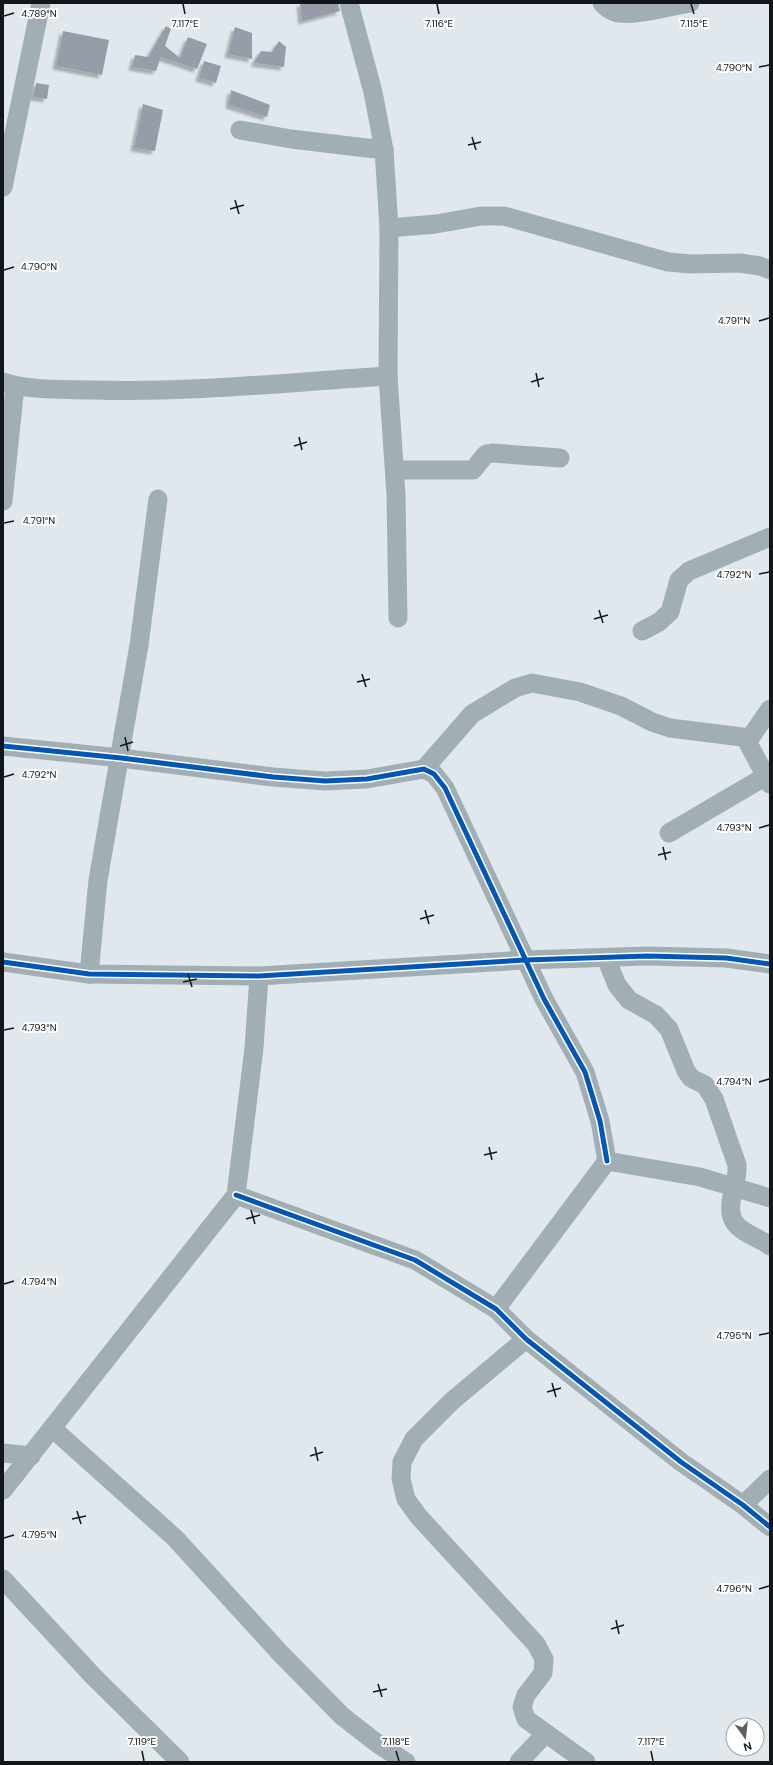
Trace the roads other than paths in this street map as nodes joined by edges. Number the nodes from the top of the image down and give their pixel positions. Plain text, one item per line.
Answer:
1 (41, 3) edge
2 (349, 3) edge
3 (602, 3) edge
4 (690, 3) edge
5 (240, 130) dead end
6 (384, 150) junction
7 (3, 186) edge
8 (388, 228) junction
9 (770, 270) edge
10 (388, 376) junction
11 (9, 384) edge
12 (560, 458) dead end
13 (395, 470) junction
14 (158, 499) dead end
15 (3, 501) edge
16 (770, 537) edge
17 (398, 618) dead end
18 (642, 631) dead end
19 (770, 709) edge
20 (750, 738) junction
21 (3, 746) edge
22 (121, 758) junction
23 (424, 769) junction
24 (768, 780) edge
25 (669, 833) dead end
26 (606, 958) junction
27 (526, 960) junction
28 (3, 962) edge
29 (770, 964) edge
30 (89, 974) junction
31 (259, 976) junction
32 (607, 1161) junction
33 (734, 1187) junction
34 (236, 1195) junction
35 (770, 1198) edge
36 (770, 1246) edge
37 (496, 1309) junction
38 (526, 1339) junction
39 (52, 1428) junction
40 (3, 1453) edge
41 (31, 1456) junction
42 (770, 1478) edge
43 (3, 1490) edge
44 (743, 1505) junction
45 (770, 1527) edge
46 (3, 1579) edge
47 (545, 1734) junction
48 (180, 1762) edge
49 (406, 1762) edge
50 (519, 1762) edge
51 (586, 1762) edge

1 - 7 street
2 - 6 street
3 - 4 street
5 - 6 street
6 - 8 street
8 - 9 street
8 - 10 street
10 - 11 street
10 - 13 street
11 - 15 street
12 - 13 street
13 - 17 street
14 - 22 street
16 - 18 street
19 - 20 street
20 - 23 street
20 - 24 street
21 - 22 street
22 - 23 street
22 - 30 street
23 - 27 street
24 - 25 street
26 - 27 street
26 - 29 street
26 - 33 street
27 - 31 street
27 - 32 street
28 - 30 street
30 - 31 street
31 - 34 street
32 - 33 street
32 - 37 street
33 - 35 street
33 - 36 street
34 - 37 street
34 - 39 street
37 - 38 street
38 - 44 street
38 - 47 street
39 - 41 street
39 - 49 street
40 - 41 street
41 - 43 street
42 - 44 street
44 - 45 street
46 - 48 street
47 - 50 street
47 - 51 street

